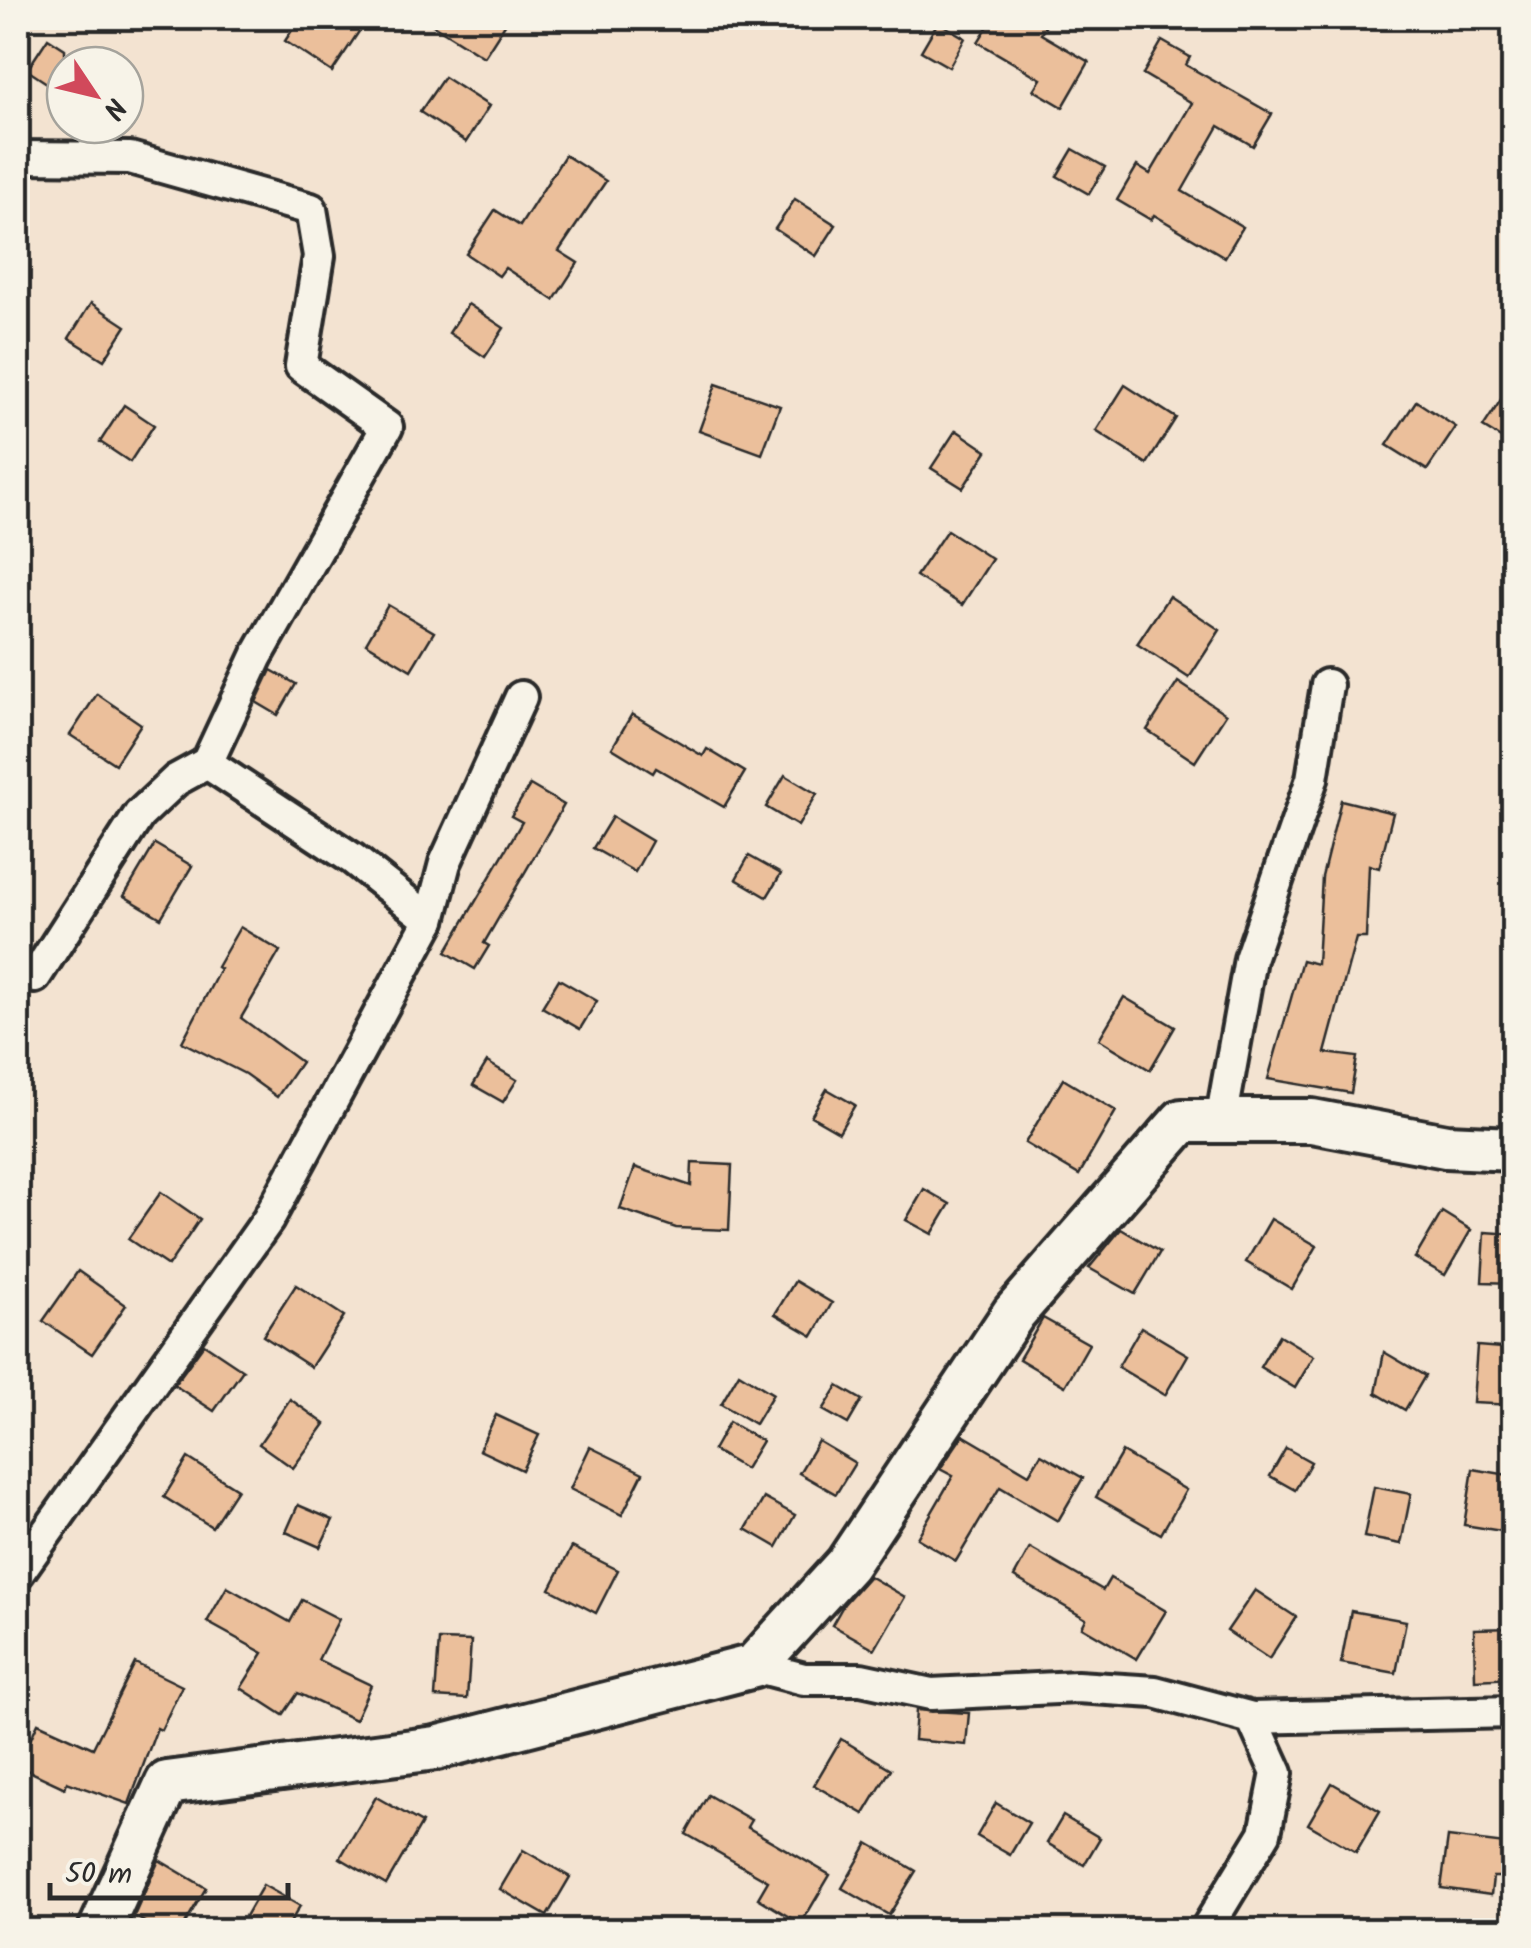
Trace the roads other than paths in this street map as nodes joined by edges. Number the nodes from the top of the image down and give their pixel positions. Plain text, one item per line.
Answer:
1 (18, 157) edge
2 (1327, 685) dead end
3 (521, 696) dead end
4 (207, 764) junction
5 (430, 920) junction
6 (35, 977) dead end
7 (1220, 1120) junction
8 (1514, 1150) edge
9 (18, 1573) edge
10 (754, 1666) junction
11 (1514, 1712) edge
12 (1252, 1718) junction
13 (100, 1930) edge
14 (1206, 1930) edge

1 - 4 street
2 - 7 street
3 - 5 street
4 - 5 street
4 - 6 street
5 - 9 street
7 - 8 main road
7 - 10 main road
10 - 12 street
10 - 13 main road
11 - 12 street
12 - 14 street

